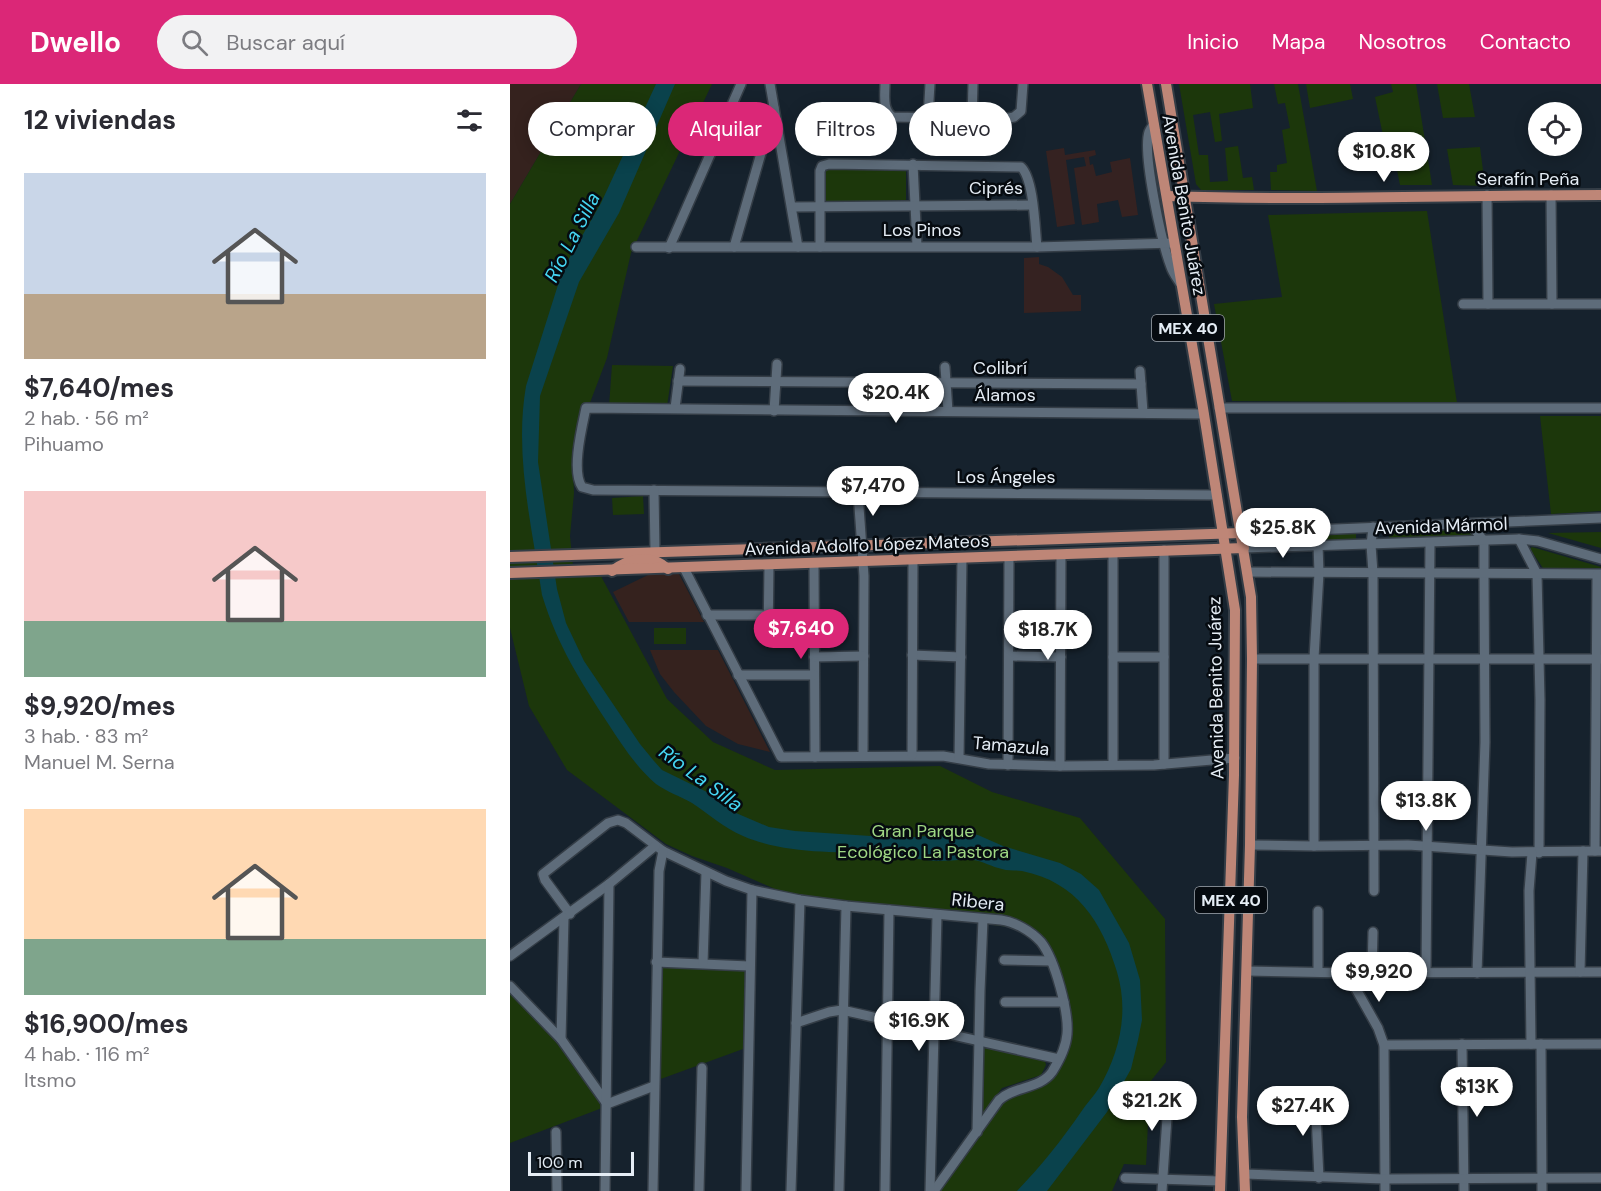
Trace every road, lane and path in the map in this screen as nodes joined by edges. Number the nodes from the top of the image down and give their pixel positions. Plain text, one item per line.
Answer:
1 (741, 84) edge
2 (770, 84) edge
3 (885, 84) edge
4 (930, 84) edge
5 (973, 84) edge
6 (1023, 84) edge
7 (1147, 84) edge
8 (1166, 84) edge
9 (774, 102) edge
10 (929, 102) edge
11 (972, 102) edge
12 (909, 117) edge
13 (1012, 117) edge
14 (1154, 124) junction
15 (783, 153) edge
16 (760, 156) edge
17 (913, 164) junction
18 (1486, 195) junction
19 (1551, 195) junction
20 (1601, 195) edge
21 (1167, 196) junction
22 (1184, 196) junction
23 (915, 204) junction
24 (1032, 205) junction
25 (820, 206) junction
26 (792, 207) junction
27 (1169, 244) junction
28 (916, 246) junction
29 (636, 247) dead end
30 (734, 247) junction
31 (798, 247) junction
32 (820, 247) junction
33 (1037, 247) junction
34 (669, 248) junction
35 (1463, 304) dead end
36 (1488, 304) junction
37 (1552, 304) junction
38 (1601, 304) edge
39 (777, 364) dead end
40 (945, 367) dead end
41 (680, 369) dead end
42 (1140, 372) dead end
43 (678, 381) junction
44 (776, 383) junction
45 (946, 384) junction
46 (1141, 384) junction
47 (675, 408) junction
48 (1219, 408) junction
49 (1601, 408) edge
50 (774, 411) junction
51 (948, 411) junction
52 (1143, 412) junction
53 (1204, 414) junction
54 (580, 484) joint
55 (654, 490) junction
56 (858, 493) junction
57 (1217, 495) junction
58 (1601, 518) edge
59 (1471, 525) junction
60 (1373, 527) junction
61 (1221, 533) junction
62 (1241, 533) junction
63 (1071, 537) junction
64 (1519, 539) junction
65 (1484, 541) junction
66 (1430, 543) junction
67 (861, 545) junction
68 (1371, 545) junction
69 (1317, 546) junction
70 (1224, 548) junction
71 (1244, 548) junction
72 (1164, 550) junction
73 (656, 552) junction
74 (1113, 553) junction
75 (1066, 555) junction
76 (510, 557) edge
77 (1009, 557) junction
78 (962, 558) junction
79 (1601, 559) edge
80 (913, 561) junction
81 (863, 562) junction
82 (814, 564) junction
83 (769, 565) junction
84 (684, 568) junction
85 (1229, 572) junction
86 (1248, 572) junction
87 (510, 573) edge
88 (1319, 573) junction
89 (1373, 573) junction
90 (1484, 573) junction
91 (1430, 574) junction
92 (1537, 574) junction
93 (1599, 575) edge
94 (707, 615) junction
95 (768, 615) junction
96 (768, 641) dead end
97 (912, 655) junction
98 (864, 656) junction
99 (1010, 656) junction
100 (814, 657) junction
101 (962, 657) junction
102 (1061, 657) junction
103 (1113, 657) junction
104 (1164, 657) junction
105 (1314, 658) junction
106 (1373, 658) junction
107 (1539, 658) junction
108 (1252, 659) junction
109 (1429, 659) junction
110 (1599, 659) edge
111 (1483, 660) junction
112 (738, 675) junction
113 (814, 675) junction
114 (863, 755) junction
115 (912, 755) junction
116 (814, 757) junction
117 (959, 758) junction
118 (1235, 758) junction
119 (1164, 764) junction
120 (1008, 765) junction
121 (1113, 765) junction
122 (1060, 766) junction
123 (1250, 845) junction
124 (1373, 845) junction
125 (1429, 845) junction
126 (1314, 846) junction
127 (659, 848) junction
128 (1481, 850) junction
129 (1598, 851) edge
130 (1583, 852) junction
131 (1536, 853) junction
132 (706, 872) junction
133 (609, 884) junction
134 (752, 890) junction
135 (1374, 891) dead end
136 (800, 900) junction
137 (846, 906) junction
138 (889, 910) junction
139 (1318, 911) dead end
140 (937, 915) junction
141 (567, 916) junction
142 (983, 919) junction
143 (1373, 932) dead end
144 (510, 956) edge
145 (1004, 960) dead end
146 (1051, 961) junction
147 (656, 962) junction
148 (703, 963) junction
149 (749, 966) junction
150 (1247, 971) junction
151 (1318, 972) junction
152 (1372, 972) junction
153 (1426, 972) junction
154 (1580, 972) junction
155 (1601, 972) edge
156 (1347, 973) junction
157 (1477, 973) junction
158 (1530, 973) junction
159 (510, 986) edge
160 (1005, 1002) dead end
161 (1064, 1002) junction
162 (842, 1010) junction
163 (887, 1020) junction
164 (796, 1023) junction
165 (933, 1031) junction
166 (561, 1039) junction
167 (1245, 1041) junction
168 (978, 1042) junction
169 (1227, 1042) junction
170 (1462, 1044) junction
171 (1536, 1044) junction
172 (1601, 1044) edge
173 (1384, 1045) junction
174 (1059, 1059) junction
175 (702, 1068) dead end
176 (654, 1086) junction
177 (1169, 1088) dead end
178 (1315, 1094) dead end
179 (607, 1104) junction
180 (556, 1132) dead end
181 (977, 1132) junction
182 (1245, 1174) junction
183 (1541, 1177) junction
184 (1125, 1178) dead end
185 (1319, 1178) junction
186 (1464, 1178) junction
187 (1601, 1178) edge
188 (1162, 1179) junction
189 (1384, 1179) junction
190 (1220, 1186) edge
191 (557, 1191) edge
192 (605, 1191) edge
193 (652, 1191) edge
194 (699, 1191) edge
195 (746, 1191) edge
196 (791, 1191) edge
197 (839, 1191) edge
198 (885, 1191) edge
199 (930, 1191) edge
200 (934, 1191) edge
201 (1162, 1191) edge
202 (1245, 1191) edge
203 (1385, 1191) edge
204 (1464, 1191) edge
205 (1542, 1191) edge

1 - 34 street
2 - 9 street
3 - 12 street
4 - 10 street
5 - 11 street
6 - 13 street
7 - 14 main road, Avenida Benito Juárez / MEX 40
8 - 22 main road, Avenida Benito Juárez / MEX 40
14 - 21 main road, Avenida Benito Juárez / MEX 40
14 - 27 street
15 - 26 street
16 - 30 street
17 - 23 street
17 - 24 street, Ciprés
17 - 25 street, Ciprés
18 - 19 main road, Serafín Peña
18 - 22 main road, Serafín Peña
18 - 36 street
19 - 20 main road, Serafín Peña
19 - 37 street
21 - 22 main road, Serafín Peña
21 - 27 main road, Avenida Benito Juárez / MEX 40
22 - 48 main road, Avenida Benito Juárez / MEX 40
23 - 24 street, Ciprés
23 - 25 street, Ciprés
23 - 28 street
24 - 33 street
25 - 26 street, Ciprés
25 - 32 street
26 - 31 street
27 - 33 street, Los Pinos
27 - 53 main road, Avenida Benito Juárez / MEX 40
28 - 32 street, Los Pinos
28 - 33 street, Los Pinos
29 - 34 street, Los Pinos
30 - 31 street, Los Pinos
30 - 34 street, Los Pinos
31 - 32 street, Los Pinos
35 - 36 street
36 - 37 street
37 - 38 street
39 - 44 street
40 - 45 street
41 - 43 street
42 - 46 street
43 - 44 street, Colibrí
43 - 47 street
44 - 45 street, Colibrí
44 - 50 street
45 - 46 street, Colibrí
45 - 51 street
46 - 52 street
47 - 50 street, Álamos
47 - 54 street, Álamos
48 - 49 street
48 - 62 main road, Avenida Benito Juárez / MEX 40
50 - 51 street, Álamos
51 - 52 street, Álamos
52 - 53 street, Álamos
53 - 57 main road, Avenida Benito Juárez / MEX 40
54 - 55 street, Los Ángeles
55 - 56 street, Los Ángeles
55 - 73 street
56 - 57 street, Los Ángeles
56 - 67 street
57 - 61 main road, Avenida Benito Juárez / MEX 40
58 - 59 street
59 - 60 street
59 - 65 street
60 - 62 street
60 - 68 street
61 - 62 main road, Avenida Adolfo López Mateos
61 - 63 main road, Avenida Adolfo López Mateos
61 - 70 main road, Avenida Benito Juárez / MEX 40
62 - 71 main road, Avenida Benito Juárez / MEX 40
63 - 67 main road, Avenida Adolfo López Mateos
63 - 75 main road
64 - 65 street, Avenida Mármol
64 - 79 street, Avenida Mármol
64 - 92 street
65 - 66 street, Avenida Mármol
65 - 90 street
66 - 68 street, Avenida Mármol
66 - 91 street
67 - 73 main road, Avenida Adolfo López Mateos
67 - 81 street
68 - 69 street, Avenida Mármol
68 - 89 street
69 - 71 street, Avenida Mármol
69 - 88 street
70 - 71 main road, Avenida Adolfo López Mateos
70 - 72 main road, Avenida Adolfo López Mateos
70 - 85 main road, Avenida Benito Juárez / MEX 40
71 - 86 main road, Avenida Benito Juárez / MEX 40
72 - 74 main road, Avenida Adolfo López Mateos
72 - 104 street
73 - 76 main road, Avenida Adolfo López Mateos
74 - 75 main road, Avenida Adolfo López Mateos
74 - 103 street
75 - 77 main road, Avenida Adolfo López Mateos
75 - 102 street
77 - 78 main road, Avenida Adolfo López Mateos
77 - 99 street
78 - 80 main road, Avenida Adolfo López Mateos
78 - 101 street
80 - 81 main road, Avenida Adolfo López Mateos
80 - 97 street
81 - 82 main road, Avenida Adolfo López Mateos
81 - 98 street
82 - 83 main road, Avenida Adolfo López Mateos
82 - 100 street
83 - 84 main road, Avenida Adolfo López Mateos
83 - 95 street
84 - 87 main road, Avenida Adolfo López Mateos
84 - 94 street
85 - 86 main road
85 - 118 main road, Avenida Benito Juárez / MEX 40
86 - 88 street
86 - 108 main road, Avenida Benito Juárez / MEX 40
88 - 89 street
88 - 105 street
89 - 91 street
89 - 106 street
90 - 91 street
90 - 92 street
90 - 111 street
91 - 109 street
92 - 93 street
92 - 107 street
93 - 110 street
94 - 95 street
94 - 112 street
95 - 96 street
97 - 101 street
97 - 115 street
98 - 100 street
98 - 114 street
99 - 102 street
99 - 120 street
100 - 113 street
101 - 117 street
102 - 122 street
103 - 104 street
103 - 121 street
104 - 119 street
105 - 106 street
105 - 108 street
105 - 126 street
106 - 109 street
106 - 124 street
107 - 110 street
107 - 111 street
107 - 131 street
108 - 123 main road, Avenida Benito Juárez / MEX 40
109 - 111 street
109 - 125 street
110 - 129 street
111 - 128 street
112 - 113 street
112 - 116 street, Tamazula
113 - 116 street
114 - 115 street, Tamazula
114 - 116 street, Tamazula
115 - 117 street, Tamazula
117 - 120 street, Tamazula
118 - 119 street, Tamazula
118 - 169 main road, Avenida Benito Juárez / MEX 40
119 - 121 street, Tamazula
120 - 122 street, Tamazula
121 - 122 street, Tamazula
123 - 126 street
123 - 150 main road, Avenida Benito Juárez / MEX 40
124 - 125 street
124 - 126 street
124 - 135 street
125 - 128 street
125 - 153 street
127 - 132 street, Ribera
127 - 133 street
127 - 141 street, Ribera
127 - 147 street
128 - 131 street
128 - 157 street
129 - 130 street
130 - 131 street
130 - 154 street
131 - 158 street
132 - 134 street, Ribera
132 - 148 street
133 - 141 street
133 - 179 street
134 - 136 street, Ribera
134 - 149 street
136 - 137 street, Ribera
136 - 164 street
137 - 138 street, Ribera
137 - 162 street
138 - 140 street, Ribera
138 - 163 street
139 - 151 street
140 - 142 street, Ribera
140 - 165 street
141 - 144 street
141 - 166 street
142 - 146 street, Ribera
142 - 168 street
143 - 152 street
145 - 146 street
146 - 161 street, Ribera
147 - 148 street
147 - 176 street
148 - 149 street
149 - 195 street
150 - 151 street
150 - 167 main road, Avenida Benito Juárez / MEX 40
151 - 156 street
152 - 153 street
152 - 156 street
153 - 157 street
154 - 155 street
154 - 158 street
156 - 173 street
157 - 158 street
158 - 171 street
159 - 166 street
160 - 161 street
161 - 174 street, Ribera
162 - 163 street
162 - 164 street
162 - 197 street
163 - 165 street
163 - 198 street
164 - 196 street
165 - 168 street
165 - 199 street
166 - 179 street
167 - 169 main road
167 - 182 main road, Avenida Benito Juárez / MEX 40
168 - 174 street
168 - 181 street
169 - 190 main road, Avenida Benito Juárez / MEX 40
170 - 171 street
170 - 173 street
170 - 186 street
171 - 172 street
171 - 183 street
173 - 189 street
174 - 181 street, Ribera
175 - 194 street
176 - 179 street
176 - 193 street
177 - 188 street
178 - 185 street
179 - 192 street
180 - 191 street
181 - 200 street, Ribera
182 - 185 street
182 - 202 main road, Avenida Benito Juárez / MEX 40
183 - 186 street
183 - 187 street
183 - 205 street
184 - 188 street
185 - 189 street
186 - 189 street
186 - 204 street
188 - 190 street
188 - 201 street
189 - 203 street

